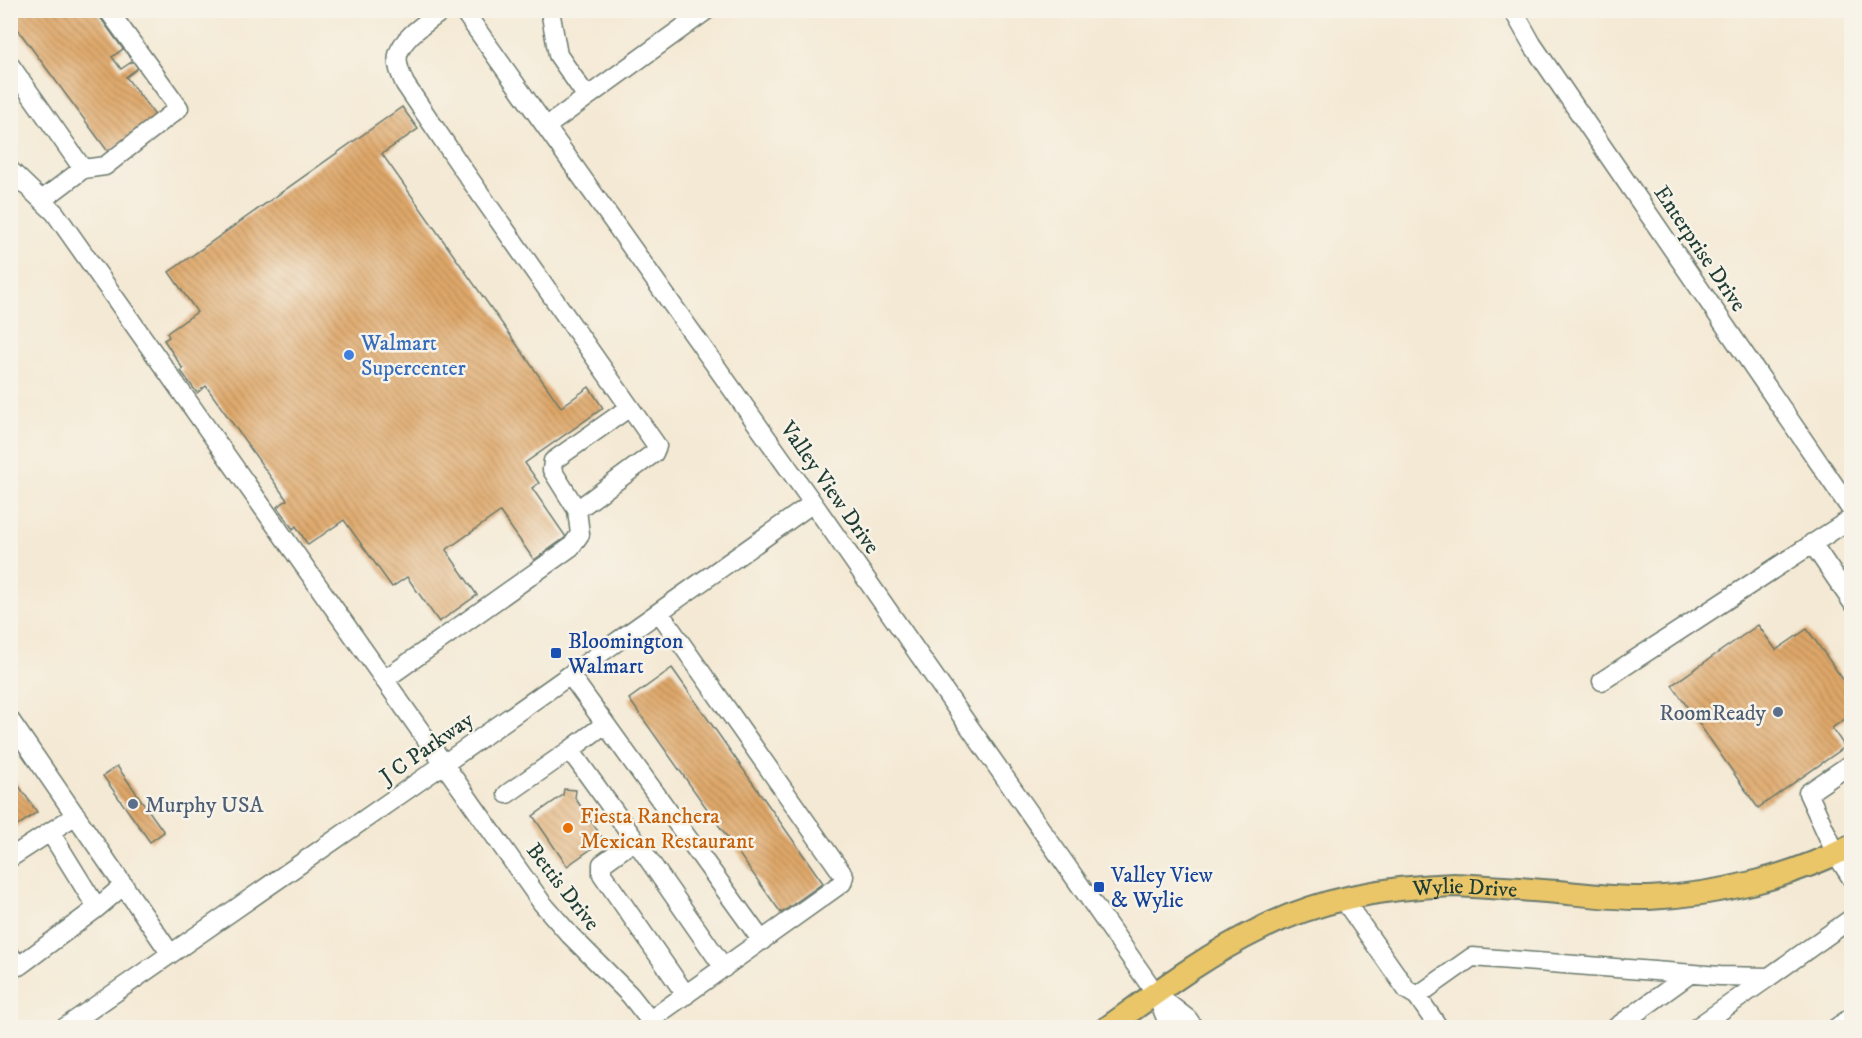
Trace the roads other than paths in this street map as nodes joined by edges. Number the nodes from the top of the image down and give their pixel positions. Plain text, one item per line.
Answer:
1 (108, 10) edge
2 (443, 10) edge
3 (463, 10) edge
4 (550, 10) edge
5 (707, 10) edge
6 (1513, 10) edge
7 (10, 64) edge
8 (587, 97) junction
9 (547, 126) junction
10 (82, 169) junction
11 (10, 170) edge
12 (42, 200) junction
13 (630, 407) junction
14 (813, 503) junction
15 (577, 510) junction
16 (1851, 511) edge
17 (1851, 518) edge
18 (1812, 543) junction
19 (1851, 602) edge
20 (659, 612) junction
21 (570, 675) junction
22 (384, 680) junction
23 (1602, 681) dead end
24 (10, 720) edge
25 (605, 724) junction
26 (570, 750) junction
27 (1851, 763) edge
28 (444, 764) junction
29 (507, 794) dead end
30 (76, 815) junction
31 (50, 832) junction
32 (635, 840) junction
33 (1844, 850) edge
34 (10, 858) edge
35 (1851, 879) edge
36 (123, 885) junction
37 (1344, 900) junction
38 (97, 908) junction
39 (1851, 918) edge
40 (762, 941) junction
41 (170, 953) junction
42 (10, 955) edge
43 (724, 968) junction
44 (1690, 974) junction
45 (1768, 977) junction
46 (1156, 994) junction
47 (686, 995) junction
48 (1417, 996) junction
49 (1851, 1017) edge
50 (653, 1024) edge
51 (66, 1027) edge
52 (1107, 1028) edge
53 (1170, 1028) edge
54 (1194, 1028) edge
55 (1439, 1028) edge
56 (1615, 1028) edge
57 (1696, 1028) edge
58 (1836, 1028) edge

1 - 10 street
2 - 13 street
3 - 9 street, Valley View Drive
4 - 8 street
5 - 8 street
6 - 16 street, Enterprise Drive
7 - 10 street
8 - 9 street
9 - 14 street, Valley View Drive
10 - 12 street
11 - 12 street, Bettis Drive
12 - 22 street, Bettis Drive
13 - 15 street
13 - 15 street
14 - 20 street, J C Parkway
14 - 46 street, Valley View Drive
15 - 22 street
17 - 18 street
18 - 19 street
18 - 23 street
20 - 21 street, J C Parkway
20 - 40 street
21 - 25 street
21 - 28 street, J C Parkway
22 - 28 street, Bettis Drive
24 - 30 street
25 - 26 street
25 - 40 street
26 - 29 street
26 - 32 street
27 - 33 street
28 - 41 street, J C Parkway
28 - 50 street, Bettis Drive
30 - 31 street
30 - 36 street
31 - 34 street
31 - 38 street
32 - 43 street
32 - 47 street
33 - 35 street
33 - 37 main road, Wylie Drive
36 - 38 street
36 - 41 street
37 - 46 main road, Wylie Drive
37 - 48 street
38 - 42 street
39 - 45 street
40 - 43 street
41 - 51 street, J C Parkway
43 - 47 street
44 - 45 street
44 - 48 street
44 - 56 street
45 - 57 street
46 - 52 main road, Wylie Drive
46 - 53 street, Valley View Drive
46 - 54 street, Valley View Drive
47 - 50 street
48 - 55 street
49 - 58 street

